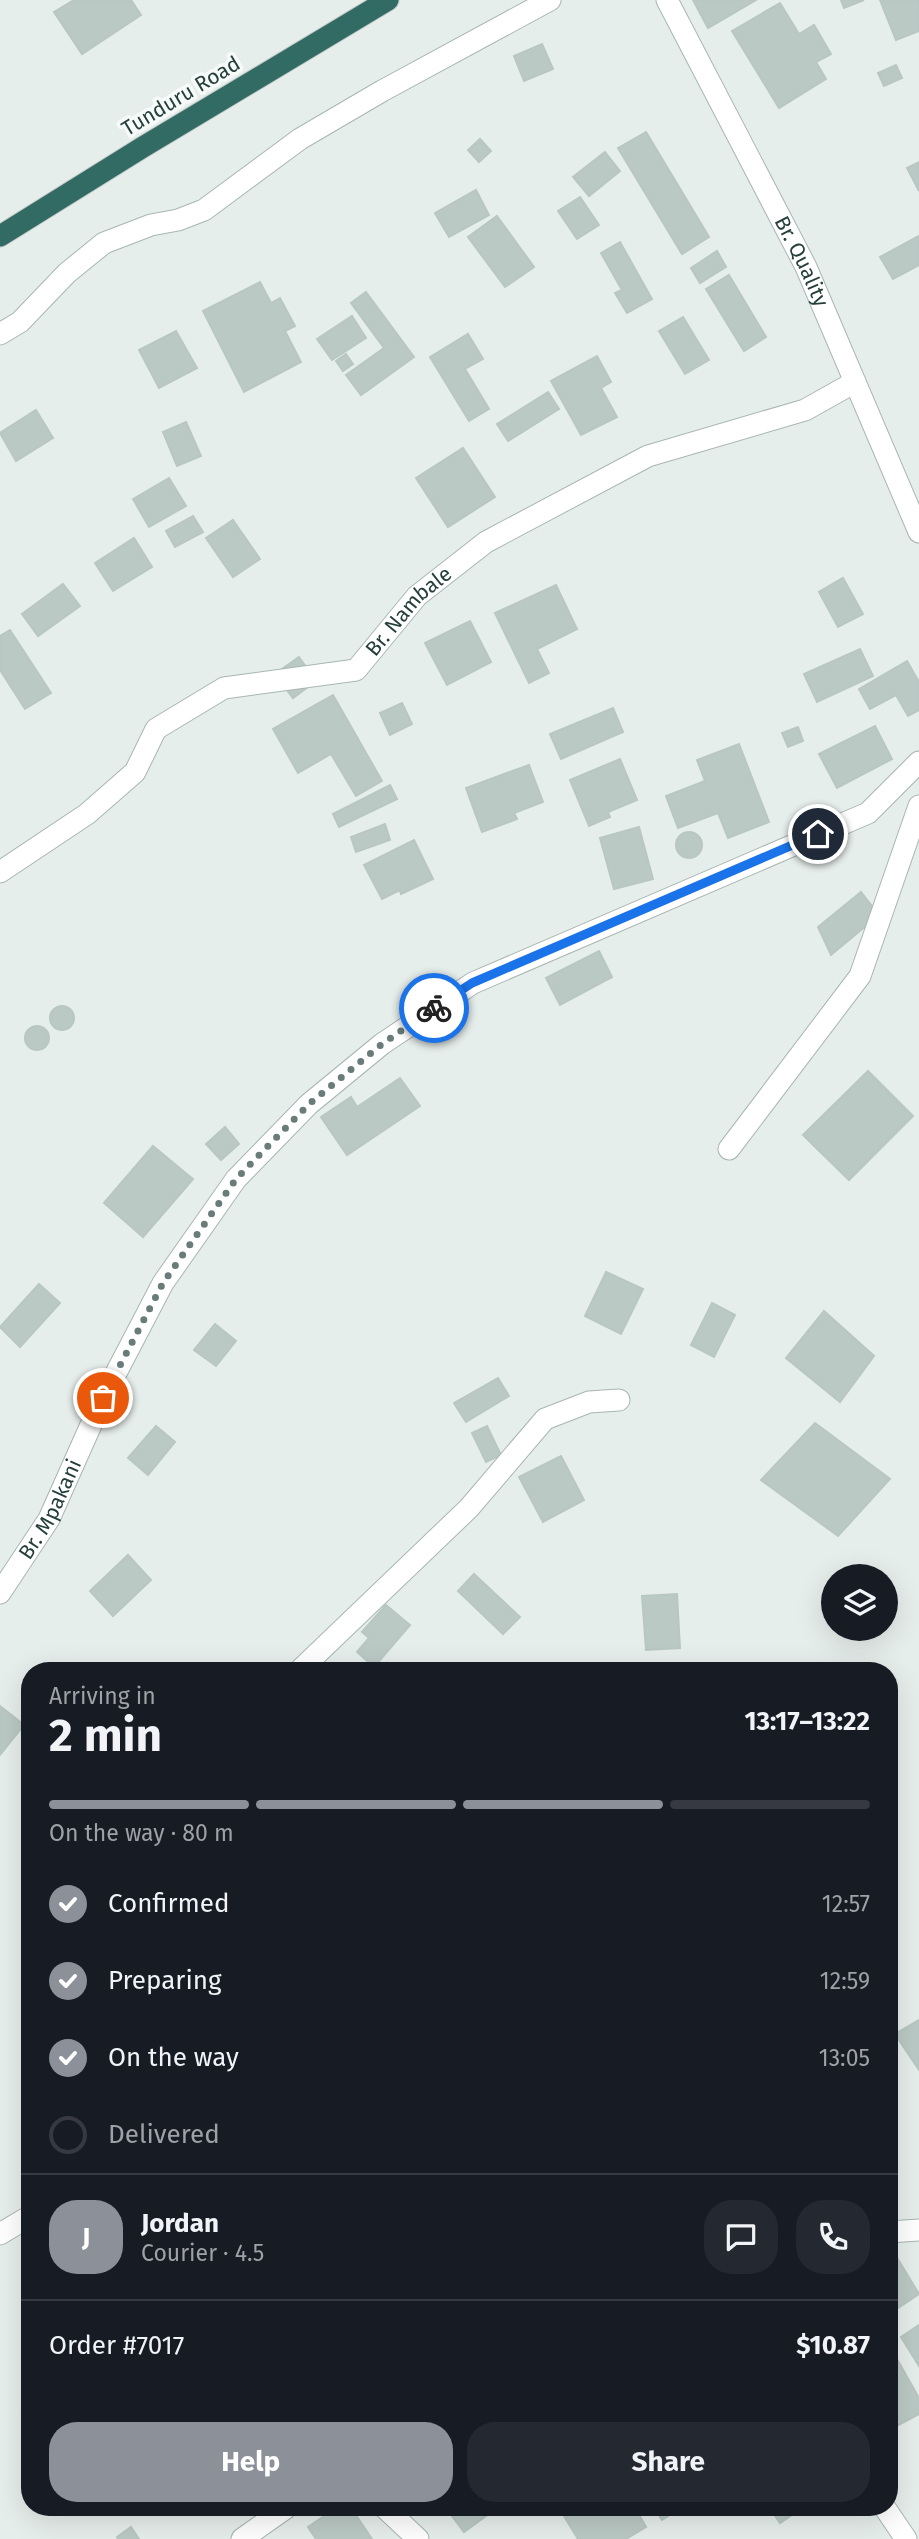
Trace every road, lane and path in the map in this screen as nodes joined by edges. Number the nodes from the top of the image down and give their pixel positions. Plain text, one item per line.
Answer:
1 (388, 0) edge
2 (550, 0) edge
3 (667, 0) edge
4 (0, 236) edge
5 (0, 334) edge
6 (855, 382) junction
7 (919, 532) edge
8 (919, 762) edge
9 (919, 806) edge
10 (0, 872) edge
11 (729, 1149) dead end
12 (619, 1400) dead end
13 (0, 1593) edge
14 (308, 1662) edge
15 (21, 2221) edge
16 (919, 2230) edge
17 (898, 2231) edge
18 (0, 2234) edge
19 (275, 2516) edge
20 (394, 2516) edge
21 (890, 2516) edge
22 (242, 2539) edge
23 (418, 2539) edge
24 (906, 2539) edge

1 - 4 highway, Tunduru Road
2 - 5 street
3 - 6 street, Br. Quality
6 - 7 street, Br. Quality
6 - 10 street, Br. Nambale
8 - 13 street, Br. Mpakani
9 - 11 street
12 - 14 street
15 - 18 street
16 - 17 street
19 - 22 street
20 - 23 street
21 - 24 street

